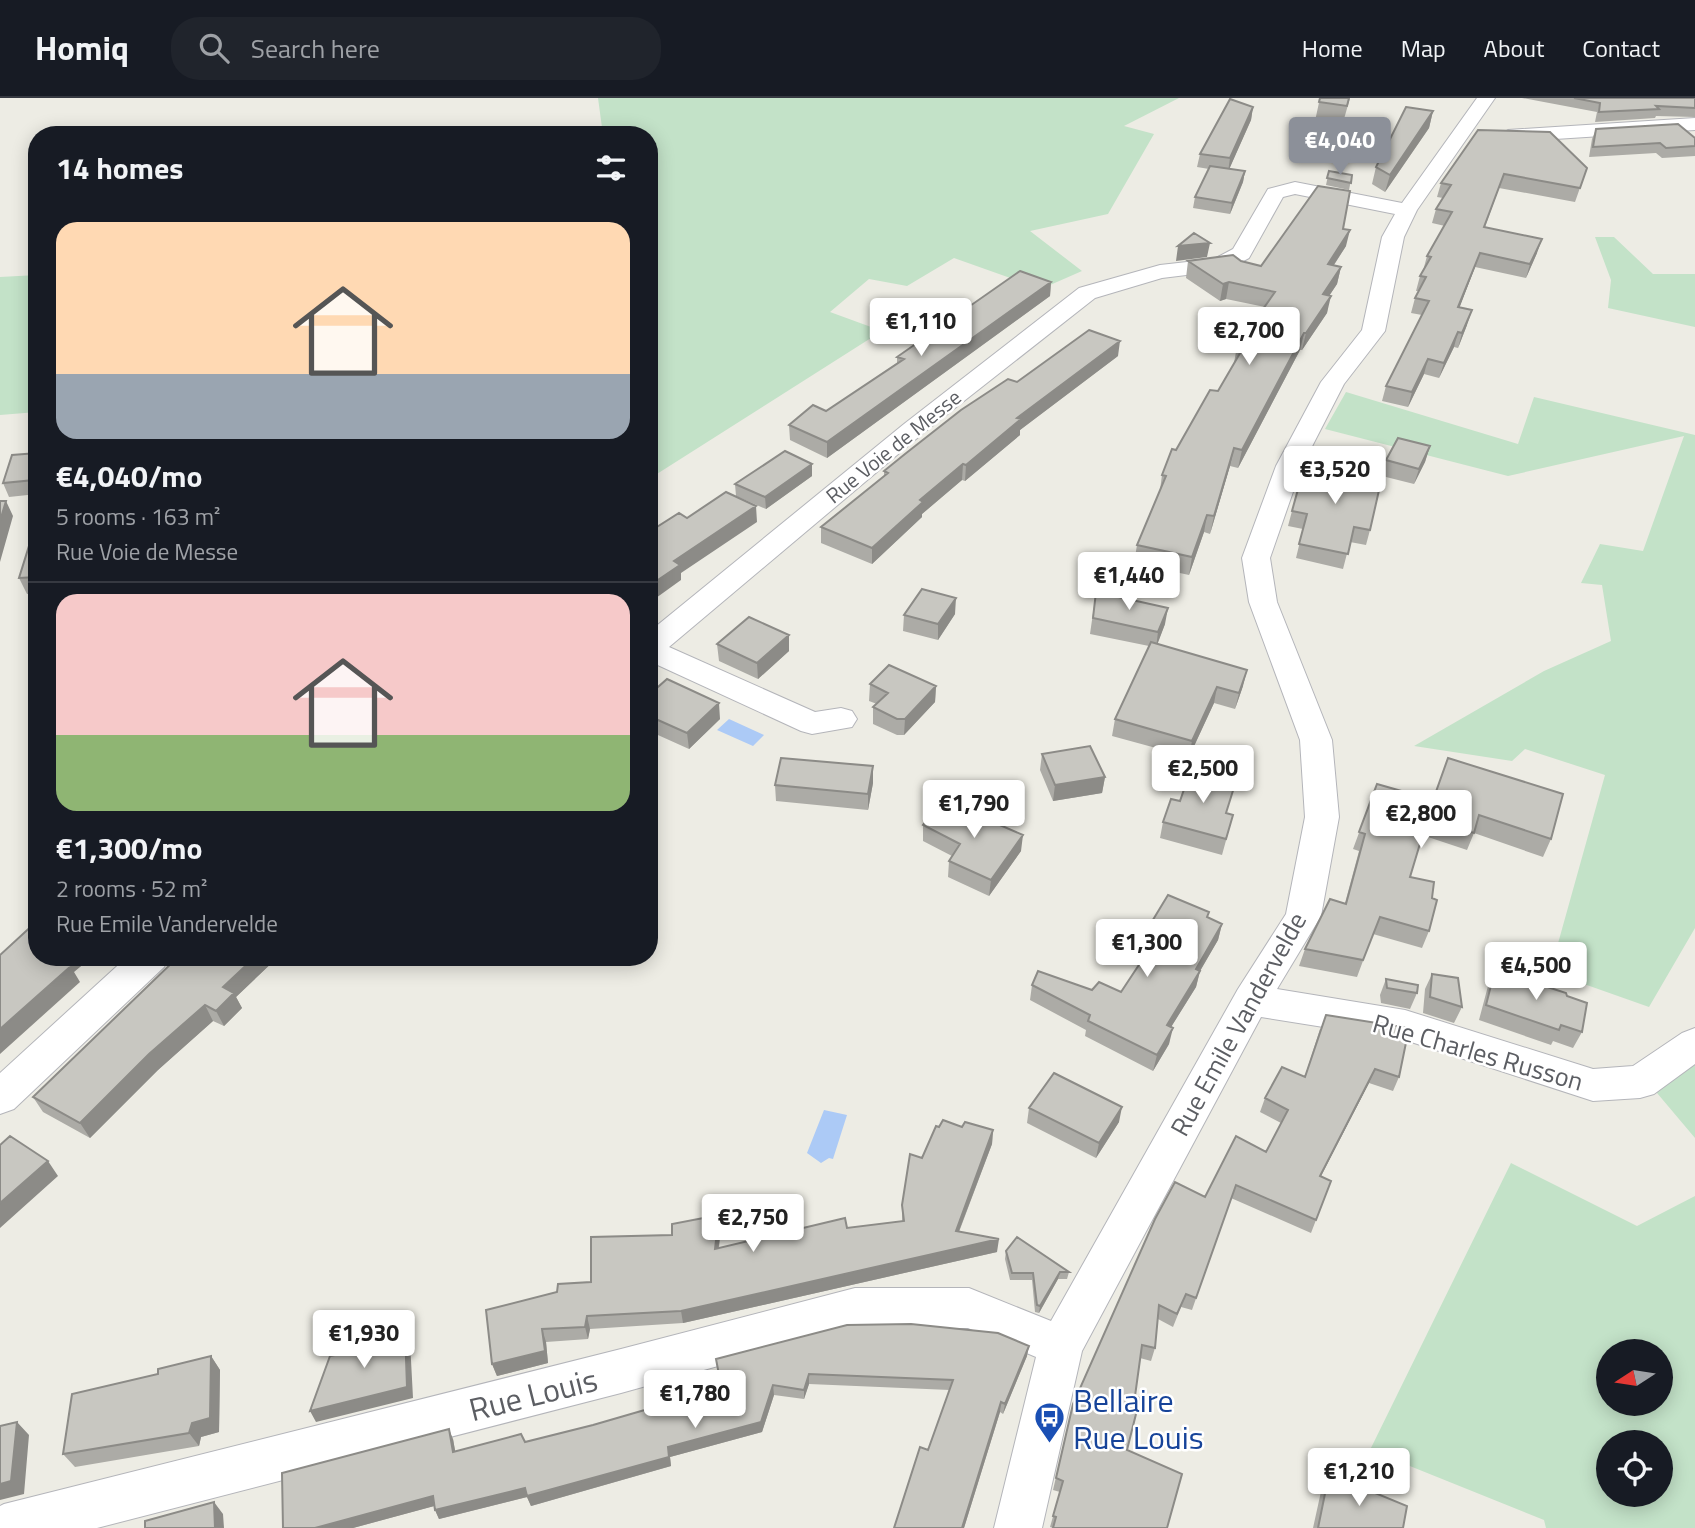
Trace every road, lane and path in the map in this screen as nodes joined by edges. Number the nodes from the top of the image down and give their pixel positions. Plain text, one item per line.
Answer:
1 (1486, 98) edge
2 (1695, 124) edge
3 (1477, 136) junction
4 (1407, 210) junction
5 (658, 642) edge
6 (658, 653) edge
7 (841, 719) dead end
8 (141, 966) edge
9 (1251, 1000) junction
10 (1695, 1044) edge
11 (0, 1097) edge
12 (1060, 1346) junction
13 (4, 1528) edge
14 (1018, 1528) edge

1 - 3 street, Rue Emile Vandervelde
2 - 3 street
3 - 4 street, Rue Emile Vandervelde
4 - 5 street, Rue Voie de Messe
4 - 9 street, Rue Emile Vandervelde
6 - 7 street, Rue Voie de Messe
8 - 11 street
9 - 10 street, Rue Charles Russon
9 - 12 street, Rue Emile Vandervelde
12 - 13 street, Rue Louis
12 - 14 street, Rue Emile Vandervelde

